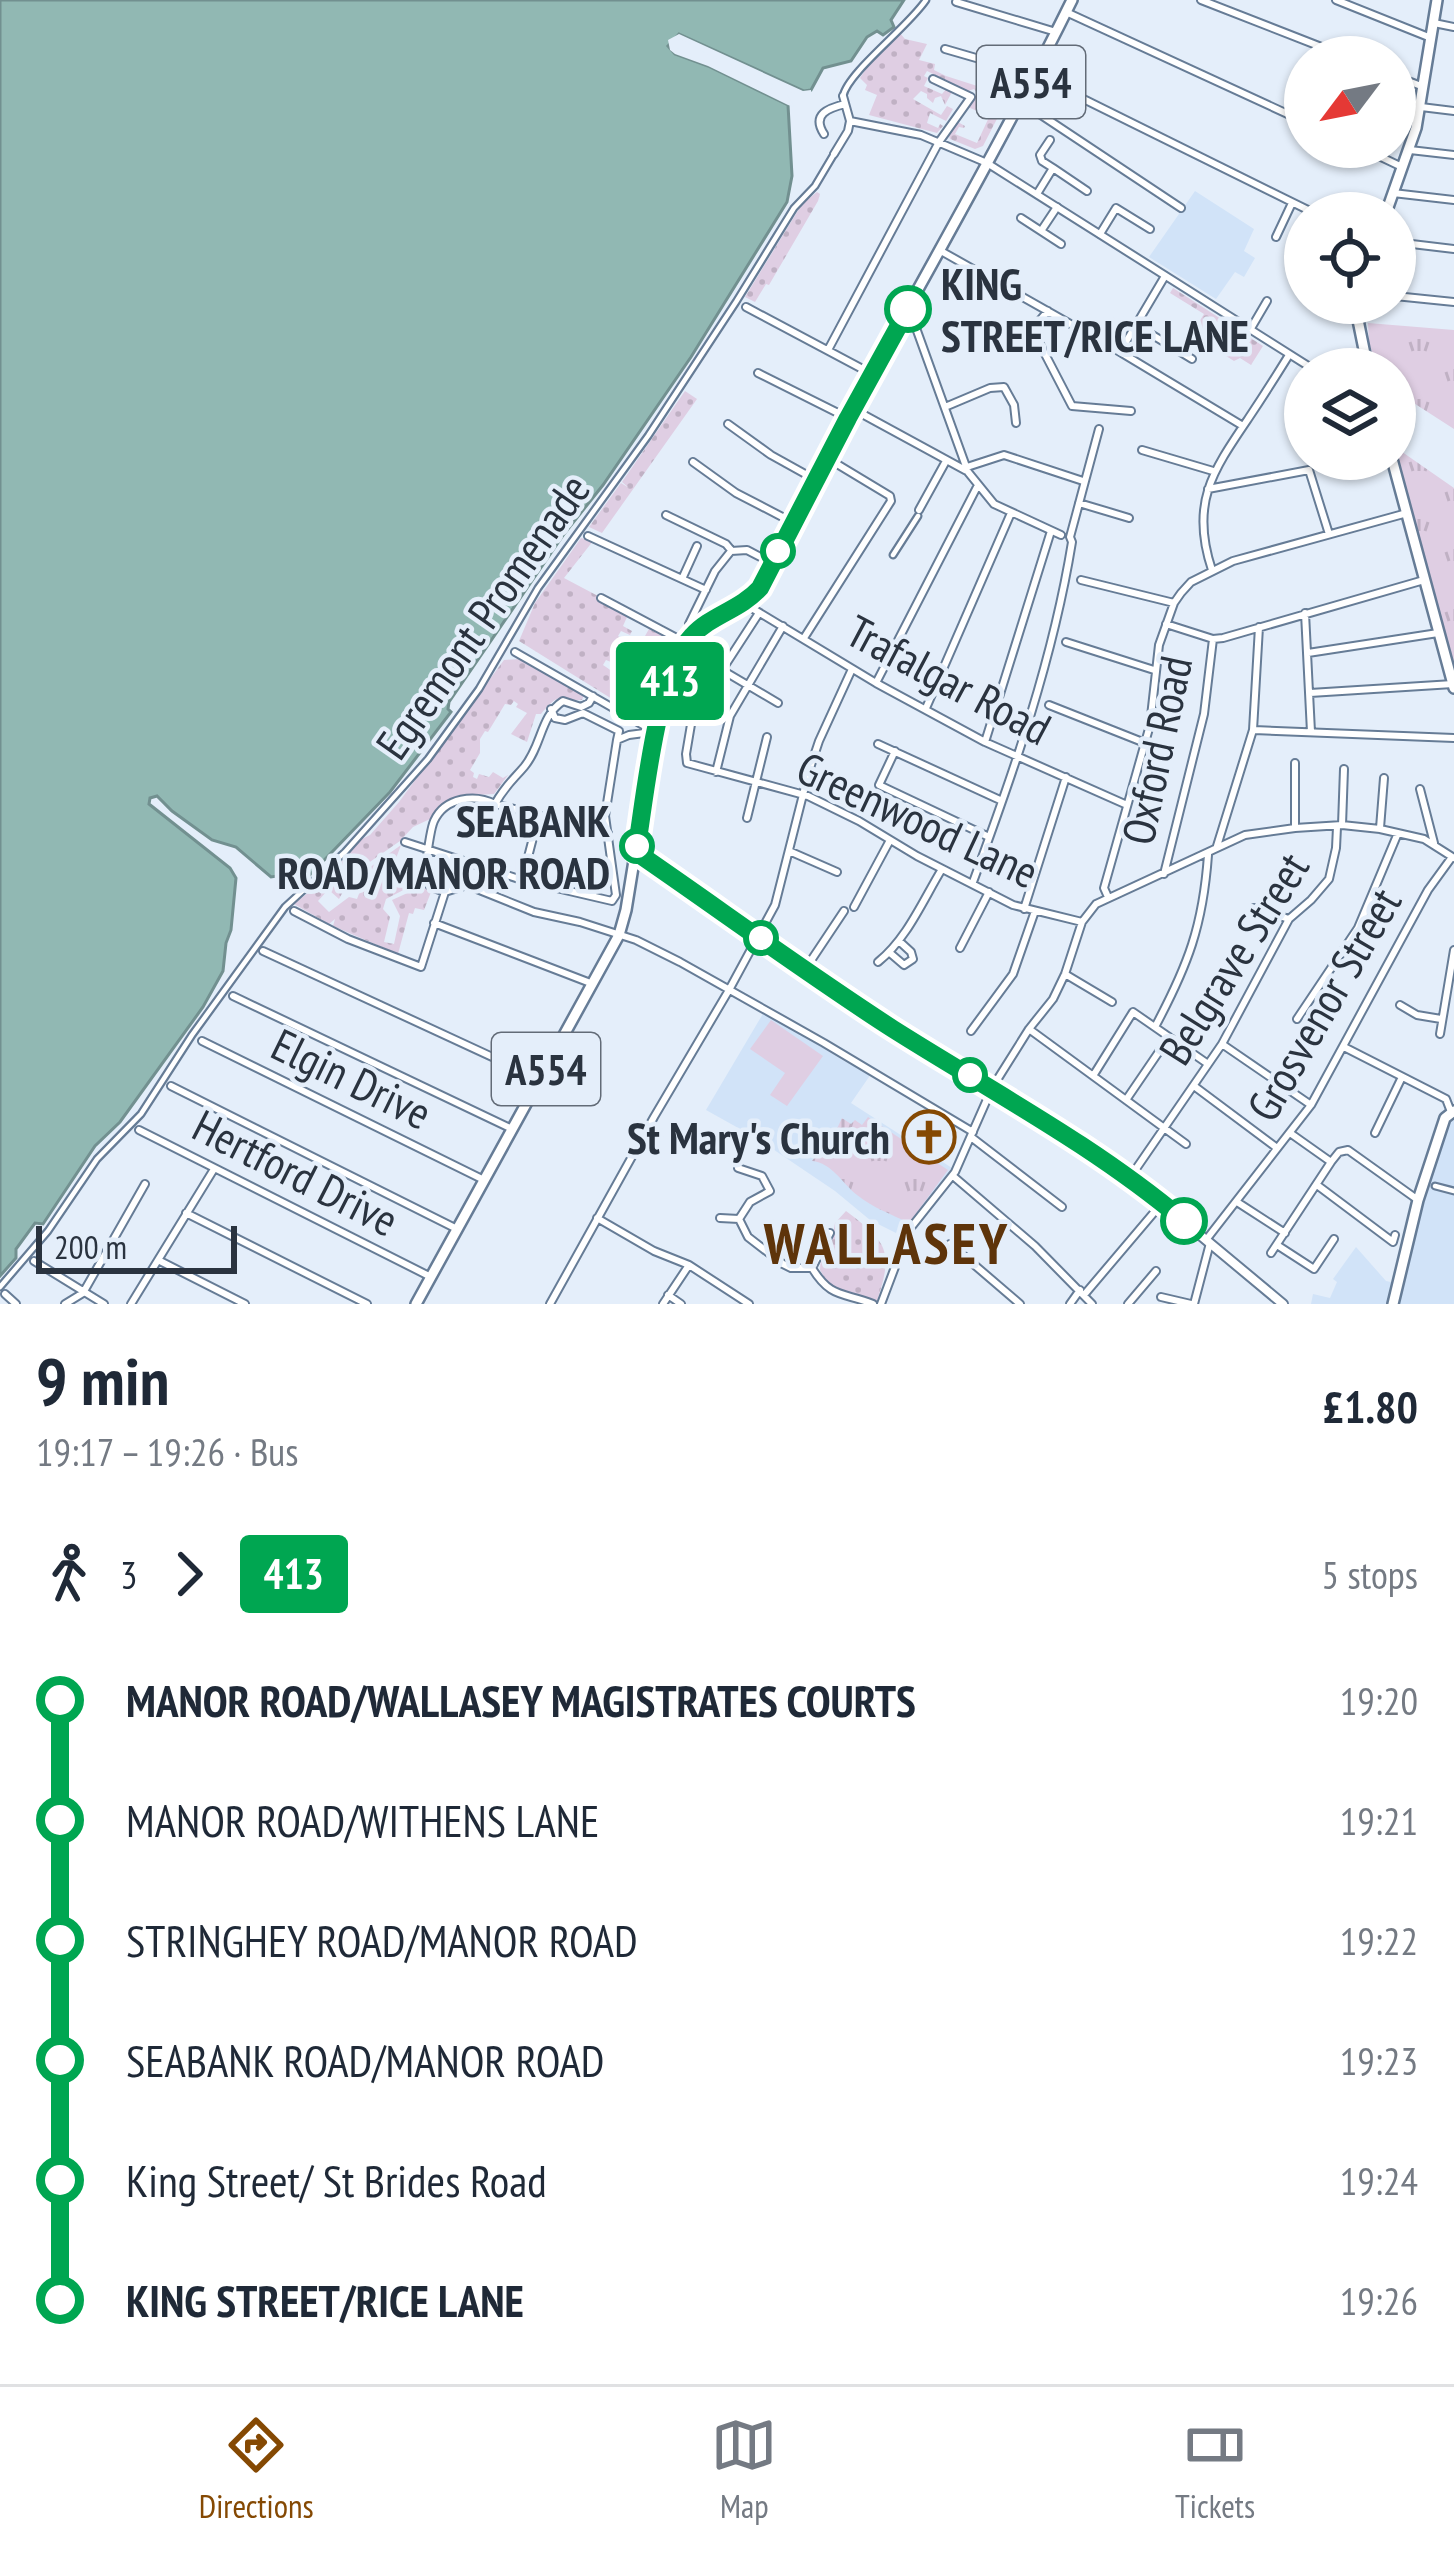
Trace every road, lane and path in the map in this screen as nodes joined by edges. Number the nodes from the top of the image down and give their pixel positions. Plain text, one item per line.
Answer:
1 (926, 0) edge
2 (1072, 0) edge
3 (1201, 0) edge
4 (1336, 0) edge
5 (1438, 0) edge
6 (956, 2) edge
7 (1066, 12) junction
8 (1434, 23) junction
9 (1454, 27) edge
10 (1056, 32) junction
11 (1293, 36) edge
12 (1431, 38) junction
13 (945, 49) dead end
14 (1035, 75) junction
15 (933, 79) dead end
16 (1416, 84) edge
17 (1424, 87) junction
18 (844, 100) junction
19 (1020, 101) junction
20 (1420, 107) junction
21 (1454, 111) edge
22 (1284, 112) edge
23 (850, 121) junction
24 (1416, 123) edge
25 (824, 134) dead end
26 (1050, 140) dead end
27 (939, 142) junction
28 (1416, 151) edge
29 (834, 154) joint
30 (1454, 155) edge
31 (987, 163) junction
32 (1053, 168) junction
33 (1087, 191) dead end
34 (1036, 194) junction
35 (1416, 196) edge
36 (1284, 198) edge
37 (1454, 200) edge
38 (1057, 207) junction
39 (1181, 208) dead end
40 (1021, 218) dead end
41 (1284, 220) edge
42 (1150, 230) dead end
43 (1042, 231) junction
44 (1100, 234) junction
45 (1276, 238) dead end
46 (1061, 244) dead end
47 (1416, 244) edge
48 (1454, 249) edge
49 (941, 250) junction
50 (1165, 276) junction
51 (1416, 298) edge
52 (1267, 301) dead end
53 (736, 302) junction
54 (1454, 302) edge
55 (746, 307) joint
56 (1048, 311) junction
57 (905, 316) junction
58 (1136, 325) junction
59 (1250, 329) junction
60 (828, 350) junction
61 (1120, 352) junction
62 (1284, 352) edge
63 (1192, 359) dead end
64 (1284, 363) edge
65 (758, 373) dead end
66 (872, 374) junction
67 (945, 407) junction
68 (1131, 411) dead end
69 (850, 413) junction
70 (1016, 423) dead end
71 (728, 424) dead end
72 (1243, 426) junction
73 (1099, 429) dead end
74 (1142, 450) dead end
75 (827, 458) junction
76 (947, 460) junction
77 (693, 462) dead end
78 (968, 470) junction
79 (1213, 471) junction
80 (1398, 480) edge
81 (816, 481) junction
82 (1084, 482) junction
83 (978, 485) junction
84 (1208, 490) junction
85 (1079, 503) junction
86 (918, 513) joint
87 (1011, 513) junction
88 (1407, 513) junction
89 (666, 515) dead end
90 (1129, 518) dead end
91 (793, 523) junction
92 (580, 531) junction
93 (1051, 531) junction
94 (1329, 534) junction
95 (1061, 535) dead end
96 (588, 536) joint
97 (697, 546) dead end
98 (679, 549) dead end
99 (731, 550) junction
100 (893, 555) dead end
101 (693, 556) junction
102 (772, 563) junction
103 (1212, 570) junction
104 (682, 579) junction
105 (1082, 580) dead end
106 (1424, 580) junction
107 (706, 590) junction
108 (602, 598) dead end
109 (1174, 603) junction
110 (746, 604) junction
111 (759, 613) junction
112 (1305, 614) junction
113 (1166, 624) junction
114 (782, 626) junction
115 (1259, 627) junction
116 (692, 628) junction
117 (1438, 632) junction
118 (804, 638) junction
119 (1213, 639) junction
120 (1066, 642) dead end
121 (686, 644) junction
122 (506, 647) junction
123 (515, 652) joint
124 (1309, 653) junction
125 (852, 669) junction
126 (722, 670) junction
127 (1154, 670) junction
128 (876, 682) junction
129 (748, 685) junction
130 (1453, 686) edge
131 (1310, 693) junction
132 (593, 696) junction
133 (778, 703) dead end
134 (1049, 705) dead end
135 (926, 708) junction
136 (551, 709) junction
137 (1253, 730) junction
138 (656, 731) junction
139 (1311, 732) junction
140 (767, 737) dead end
141 (1454, 738) edge
142 (617, 740) junction
143 (985, 742) junction
144 (1145, 743) junction
145 (878, 744) dead end
146 (895, 751) junction
147 (1019, 757) junction
148 (1295, 763) dead end
149 (1344, 769) dead end
150 (716, 772) junction
151 (1066, 777) junction
152 (1384, 778) dead end
153 (756, 780) junction
154 (1420, 789) dead end
155 (802, 795) junction
156 (1001, 800) junction
157 (495, 804) junction
158 (1126, 805) junction
159 (536, 815) junction
160 (747, 818) dead end
161 (1340, 825) junction
162 (1295, 828) junction
163 (1380, 830) junction
164 (608, 833) junction
165 (1398, 833) junction
166 (989, 837) junction
167 (890, 840) junction
168 (406, 842) dead end
169 (1434, 843) junction
170 (430, 849) junction
171 (789, 851) junction
172 (1212, 851) junction
173 (636, 852) junction
174 (1453, 858) edge
175 (942, 869) junction
176 (837, 872) dead end
177 (1164, 874) junction
178 (522, 880) junction
179 (973, 882) junction
180 (445, 892) junction
181 (989, 892) junction
182 (1108, 897) junction
183 (854, 907) dead end
184 (291, 908) junction
185 (1254, 908) dead end
186 (1024, 909) junction
187 (844, 911) dead end
188 (1035, 911) junction
189 (1289, 919) junction
190 (1082, 922) junction
191 (434, 923) junction
192 (619, 935) junction
193 (759, 937) junction
194 (898, 941) junction
195 (254, 946) junction
196 (960, 948) dead end
197 (1454, 950) edge
198 (263, 951) joint
199 (890, 953) junction
200 (878, 962) dead end
201 (805, 969) junction
202 (1065, 974) junction
203 (593, 985) junction
204 (1090, 989) junction
205 (729, 990) junction
206 (229, 994) junction
207 (1084, 999) dead end
208 (1112, 1002) dead end
209 (1400, 1005) dead end
210 (1297, 1019) dead end
211 (1443, 1019) junction
212 (1155, 1027) junction
213 (1029, 1029) junction
214 (971, 1031) dead end
215 (192, 1034) junction
216 (1441, 1034) dead end
217 (1169, 1037) junction
218 (202, 1041) joint
219 (1222, 1044) junction
220 (1344, 1048) junction
221 (1208, 1064) junction
222 (1093, 1076) junction
223 (1402, 1077) junction
224 (540, 1079) junction
225 (167, 1083) junction
226 (1194, 1086) junction
227 (992, 1088) junction
228 (1126, 1100) junction
229 (1311, 1105) junction
230 (1453, 1112) edge
231 (136, 1127) junction
232 (1164, 1128) junction
233 (512, 1129) junction
234 (1289, 1133) junction
235 (1375, 1133) dead end
236 (972, 1134) junction
237 (1186, 1144) dead end
238 (1277, 1148) junction
239 (1331, 1162) junction
240 (214, 1168) junction
241 (738, 1168) dead end
242 (952, 1176) junction
243 (1129, 1179) junction
244 (484, 1180) junction
245 (145, 1184) dead end
246 (1317, 1185) junction
247 (1435, 1186) dead end
248 (770, 1191) junction
249 (1454, 1191) edge
250 (781, 1192) dead end
251 (1418, 1200) junction
252 (1237, 1202) junction
253 (1162, 1203) junction
254 (1062, 1207) dead end
255 (186, 1213) junction
256 (597, 1218) junction
257 (720, 1218) dead end
258 (739, 1219) junction
259 (457, 1229) junction
260 (830, 1233) dead end
261 (1285, 1233) junction
262 (1395, 1235) dead end
263 (1334, 1239) dead end
264 (1208, 1241) junction
265 (950, 1244) dead end
266 (1277, 1245) junction
267 (1271, 1253) dead end
268 (31, 1258) junction
269 (158, 1260) junction
270 (689, 1264) junction
271 (812, 1268) junction
272 (1156, 1271) dead end
273 (431, 1277) junction
274 (2, 1291) edge
275 (83, 1293) junction
276 (1082, 1293) junction
277 (668, 1295) junction
278 (1161, 1297) dead end
279 (16, 1304) edge
280 (65, 1304) edge
281 (104, 1304) edge
282 (131, 1304) edge
283 (245, 1304) edge
284 (367, 1304) edge
285 (416, 1304) edge
286 (550, 1304) edge
287 (663, 1304) edge
288 (681, 1304) edge
289 (749, 1304) edge
290 (877, 1304) edge
291 (1020, 1304) edge
292 (1070, 1304) edge
293 (1092, 1304) edge
294 (1128, 1304) edge
295 (1193, 1304) edge
296 (1283, 1304) edge
297 (1393, 1304) edge

1 - 18 street
2 - 7 main road, A554
3 - 11 street
4 - 12 street
5 - 8 main road
6 - 10 street
7 - 10 main road, A554
7 - 22 street
8 - 9 street
8 - 12 main road
10 - 14 main road, A554
12 - 17 main road
13 - 14 street
14 - 19 main road, A554
14 - 36 street
15 - 27 street
16 - 17 street
17 - 20 main road
18 - 23 street
18 - 25 street
19 - 31 main road, A554
19 - 39 street
20 - 21 street
20 - 24 main road
23 - 27 street
23 - 29 street, Egremont Promenade
26 - 32 street
27 - 31 street
27 - 60 street
28 - 30 street
29 - 53 street, Egremont Promenade
31 - 34 street
31 - 49 main road, A554
32 - 33 street
32 - 34 street
34 - 38 street
35 - 37 street
38 - 43 street
38 - 44 street
40 - 43 street
41 - 45 street
42 - 44 street
43 - 46 street
44 - 50 street
47 - 48 street
49 - 56 street
49 - 57 main road, A554
50 - 58 street
50 - 59 street
51 - 54 street
52 - 59 street
53 - 55 street
53 - 92 street, Egremont Promenade
55 - 60 street
56 - 61 street
56 - 68 street
57 - 66 main road, A554
57 - 67 street
58 - 61 street
58 - 63 street
59 - 62 street
60 - 66 street
61 - 72 street
64 - 72 street
65 - 69 street
66 - 69 main road, A554
67 - 70 street
67 - 78 street
69 - 75 main road, A554
69 - 76 street
71 - 81 street
72 - 79 street
73 - 82 street
74 - 79 street
75 - 81 main road, A554
75 - 118 street
76 - 78 street
76 - 86 street
77 - 91 street
78 - 82 street
78 - 83 street
79 - 84 street
80 - 88 main road
81 - 91 main road, A554
82 - 85 street
83 - 87 street
83 - 128 street
84 - 94 street
84 - 103 street
85 - 90 street
85 - 147 street
86 - 100 street
87 - 93 street
87 - 135 street
88 - 94 street
88 - 106 main road
89 - 99 street
91 - 102 main road, A554
92 - 96 street
92 - 122 street, Egremont Promenade
93 - 95 street
93 - 143 street
94 - 103 street
96 - 104 street
97 - 101 street
98 - 101 street
99 - 102 street
99 - 107 street
101 - 104 street
102 - 110 main road, A554
103 - 109 street
104 - 107 street
105 - 109 street
106 - 112 street
106 - 117 main road
107 - 116 street
108 - 121 street
109 - 113 street
110 - 111 street, Trafalgar Road
110 - 116 main road, A554
111 - 114 street, Trafalgar Road
111 - 126 street
112 - 115 street
112 - 124 street
113 - 119 street
113 - 127 street
114 - 118 street, Trafalgar Road
114 - 129 street
115 - 119 street
115 - 137 street
116 - 121 main road, A554
117 - 124 street
117 - 130 main road
118 - 125 street, Trafalgar Road
119 - 177 street, Oxford Road
120 - 127 street
121 - 138 main road, A554
122 - 123 street
122 - 184 street, Egremont Promenade
123 - 132 street
124 - 131 street
125 - 128 street, Trafalgar Road
125 - 155 street
126 - 129 street
126 - 150 street
127 - 144 street
128 - 135 street, Trafalgar Road
129 - 133 street
129 - 150 street
130 - 131 street
131 - 139 street
132 - 136 street
132 - 138 street
134 - 144 street
135 - 143 street, Trafalgar Road
136 - 142 street
136 - 157 street
137 - 139 street
137 - 172 street
138 - 142 street
138 - 173 main road, A554
139 - 141 street
140 - 153 street
142 - 164 street
143 - 147 street, Trafalgar Road
144 - 158 street
145 - 146 street
146 - 156 street
146 - 166 street
147 - 151 street, Trafalgar Road
147 - 156 street
148 - 162 street
149 - 161 street, Belgrave Street
150 - 153 street, Greenwood Lane
151 - 158 street, Trafalgar Road
151 - 186 street
152 - 163 street
153 - 155 street, Greenwood Lane
153 - 160 street
154 - 169 street
155 - 167 street, Greenwood Lane
155 - 171 street
156 - 166 street
157 - 159 street
157 - 170 street
158 - 182 street
159 - 164 street
159 - 178 street
161 - 162 street
161 - 163 street
161 - 189 street, Belgrave Street
162 - 172 street
163 - 165 street
164 - 178 street
165 - 169 street
165 - 210 street
166 - 179 street
167 - 175 street, Greenwood Lane
167 - 183 street
168 - 170 street
169 - 174 street
170 - 178 street
170 - 180 street
171 - 176 street
171 - 193 street
172 - 177 street
172 - 212 street
173 - 192 main road, A554
173 - 193 main road
174 - 220 street, Grosvenor Street
175 - 179 street, Greenwood Lane
175 - 194 street
177 - 182 street
179 - 181 street, Greenwood Lane
180 - 191 street
180 - 192 street
181 - 186 street, Greenwood Lane
181 - 196 street
182 - 190 street
184 - 191 street
184 - 195 street, Egremont Promenade
185 - 189 street
186 - 188 street, Greenwood Lane
187 - 201 street
188 - 190 street, Greenwood Lane
188 - 214 street
189 - 219 street, Belgrave Street
190 - 202 street
191 - 203 street
192 - 203 main road, A554
192 - 205 street
193 - 201 main road
193 - 205 street
194 - 199 street
194 - 199 street
195 - 198 street
195 - 206 street, Egremont Promenade
197 - 211 street
198 - 224 street
199 - 200 street
201 - 227 main road
202 - 204 street
202 - 213 street
203 - 224 main road, A554
204 - 207 street
204 - 208 street
205 - 236 street
205 - 256 street
206 - 215 street, Egremont Promenade
206 - 233 street
209 - 211 street
211 - 216 street
212 - 217 street
212 - 222 street
213 - 222 street
213 - 227 street
215 - 218 street, Elgin Drive
215 - 225 street, Egremont Promenade
217 - 221 street
217 - 228 street
218 - 244 street, Elgin Drive
219 - 221 street, Belgrave Street
219 - 229 street
220 - 223 street
220 - 229 street, Grosvenor Street
221 - 226 street, Belgrave Street
222 - 228 street
223 - 230 street
223 - 235 street
224 - 233 main road, A554
225 - 231 street, Egremont Promenade
225 - 259 street
226 - 232 street, Belgrave Street
226 - 238 street
227 - 236 street
227 - 243 main road
228 - 232 street
229 - 234 street, Grosvenor Street
230 - 251 main road
231 - 240 street, Hertford Drive
231 - 268 street, Egremont Promenade
232 - 237 street
232 - 243 street, Belgrave Street
233 - 244 main road, A554
234 - 238 street, Grosvenor Street
234 - 239 street
236 - 242 street
236 - 254 street
238 - 252 street, Grosvenor Street
239 - 246 street
239 - 251 street
240 - 255 street
240 - 273 street, Hertford Drive
241 - 248 street
242 - 276 street
242 - 290 street
243 - 253 main road
244 - 259 main road, A554
245 - 275 street
246 - 261 street
246 - 262 street
247 - 249 street
248 - 250 street
248 - 258 street
251 - 297 main road
252 - 261 street
252 - 264 street, Grosvenor Street
253 - 264 main road
253 - 276 street
255 - 269 street
255 - 284 street
256 - 270 street
256 - 286 street
257 - 258 street
258 - 271 street
259 - 273 main road, A554
260 - 271 street
261 - 266 street
263 - 266 street
264 - 295 street
264 - 296 main road
265 - 291 street
266 - 267 street
268 - 274 street, Egremont Promenade
268 - 275 street
269 - 282 street
269 - 283 street
270 - 277 street
270 - 289 street
271 - 290 street
272 - 294 street
273 - 285 main road, A554
274 - 279 street
275 - 280 street
275 - 281 street
276 - 292 street
276 - 293 street
277 - 287 street
277 - 288 street
278 - 295 street

